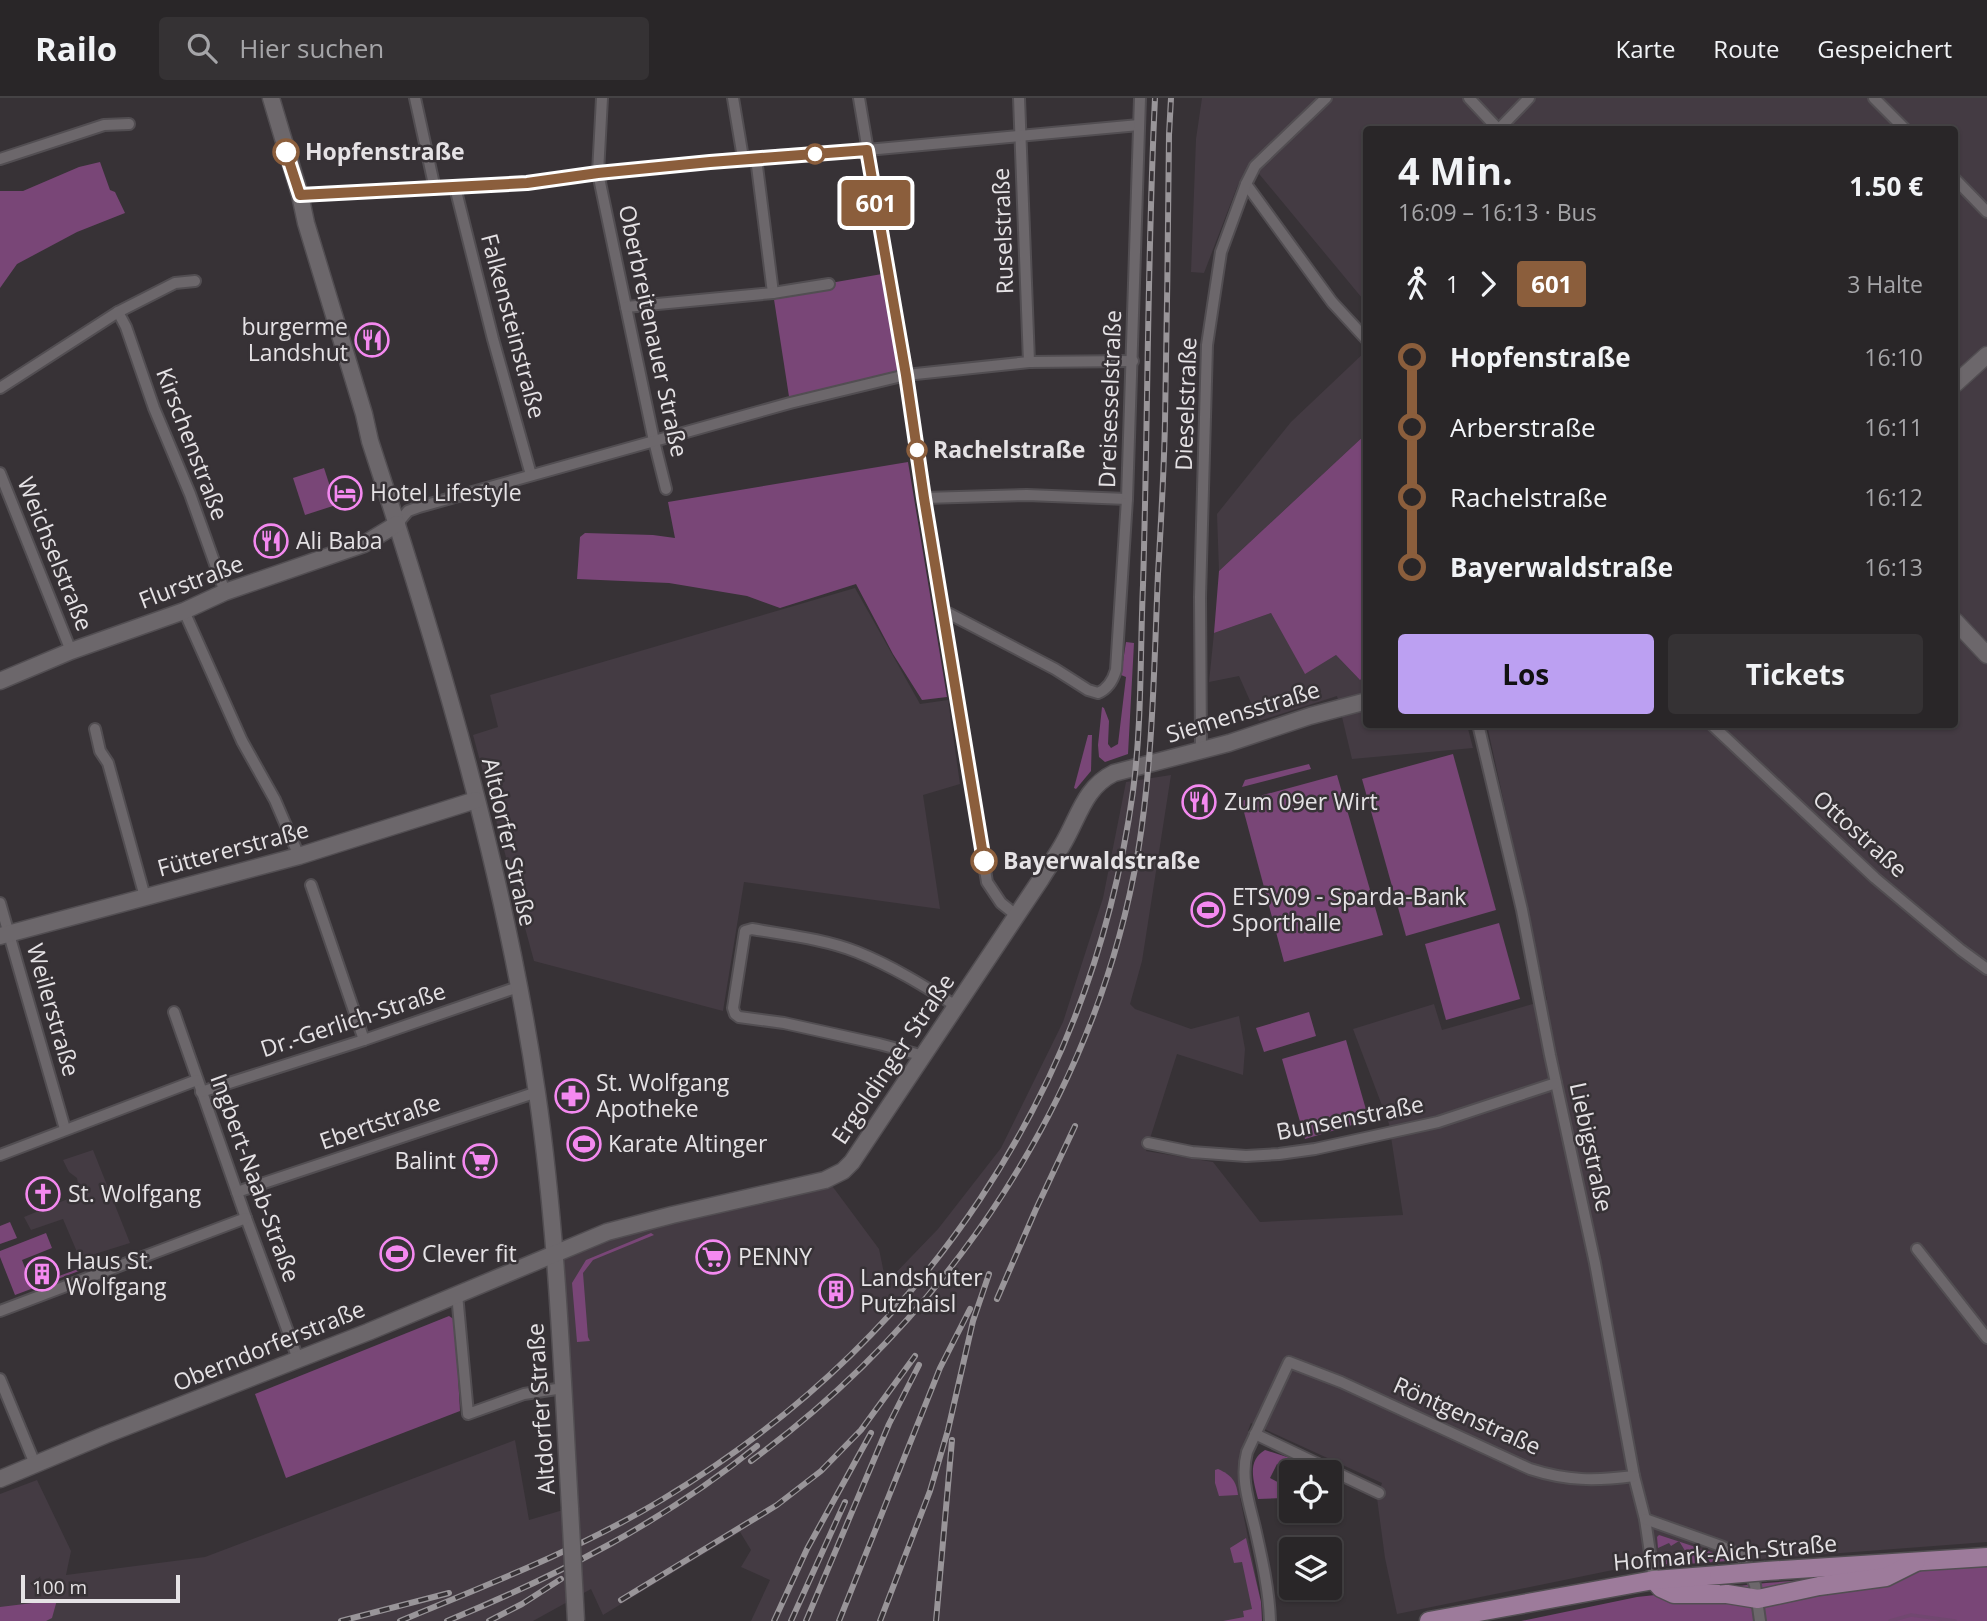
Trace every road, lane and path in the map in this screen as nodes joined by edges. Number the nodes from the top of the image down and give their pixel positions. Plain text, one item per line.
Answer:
1 (271, 98) edge
2 (415, 98) edge
3 (602, 98) edge
4 (733, 98) edge
5 (859, 98) edge
6 (1019, 98) edge
7 (1140, 98) edge
8 (1326, 98) edge
9 (1469, 98) edge
10 (1529, 98) edge
11 (1874, 98) edge
12 (129, 124) dead end
13 (1139, 125) junction
14 (1496, 126) edge
15 (1502, 126) edge
16 (1902, 126) edge
17 (1020, 136) junction
18 (867, 150) junction
19 (743, 158) junction
20 (756, 158) junction
21 (0, 159) edge
22 (598, 173) junction
23 (1958, 182) edge
24 (1246, 184) junction
25 (455, 187) junction
26 (435, 189) junction
27 (300, 195) junction
28 (1987, 212) edge
29 (195, 281) dead end
30 (829, 284) dead end
31 (773, 293) junction
32 (626, 307) junction
33 (118, 312) junction
34 (1363, 336) edge
35 (1987, 355) edge
36 (1133, 361) junction
37 (1029, 362) junction
38 (906, 375) junction
39 (1958, 381) edge
40 (0, 388) edge
41 (654, 440) junction
42 (0, 473) edge
43 (531, 475) junction
44 (666, 489) dead end
45 (924, 498) junction
46 (1127, 499) junction
47 (397, 524) junction
48 (225, 592) junction
49 (184, 611) junction
50 (944, 611) junction
51 (1958, 624) edge
52 (71, 651) junction
53 (1987, 655) edge
54 (0, 681) edge
55 (1363, 702) edge
56 (1479, 728) edge
57 (1715, 728) edge
58 (95, 729) dead end
59 (1201, 750) junction
60 (1132, 767) joint
61 (476, 800) junction
62 (299, 856) junction
63 (312, 885) dead end
64 (145, 897) junction
65 (0, 903) edge
66 (1016, 915) junction
67 (4, 935) edge
68 (1987, 969) edge
69 (518, 987) junction
70 (956, 1006) junction
71 (174, 1012) dead end
72 (364, 1040) junction
73 (924, 1056) junction
74 (198, 1080) junction
75 (1556, 1083) junction
76 (201, 1091) junction
77 (537, 1091) junction
78 (65, 1129) junction
79 (1148, 1143) dead end
80 (0, 1155) edge
81 (237, 1192) junction
82 (246, 1218) junction
83 (1917, 1249) dead end
84 (554, 1254) junction
85 (457, 1294) junction
86 (0, 1311) edge
87 (1987, 1338) edge
88 (298, 1359) junction
89 (0, 1379) edge
90 (563, 1388) junction
91 (1255, 1434) junction
92 (35, 1464) junction
93 (1634, 1476) junction
94 (0, 1479) edge
95 (1379, 1493) dead end
96 (1646, 1519) junction
97 (1987, 1557) edge
98 (1916, 1562) junction
99 (1654, 1580) junction
100 (1758, 1599) junction
101 (576, 1621) edge
102 (1270, 1621) edge
103 (1429, 1621) edge
104 (1760, 1621) edge

1 - 27 main road, Altdorfer Straße
2 - 26 street
3 - 22 street, Oberbreitenauer Straße
4 - 19 street
5 - 18 street
6 - 17 street, Ruselstraße
7 - 13 street, Dreisesselstraße
8 - 24 street, Dieselstraße
9 - 14 street
10 - 15 street
11 - 16 street
12 - 21 street
13 - 17 street
13 - 36 street, Dreisesselstraße
17 - 18 street
17 - 37 street, Ruselstraße
18 - 20 street
18 - 38 street
19 - 20 street
19 - 22 street
20 - 31 street
22 - 25 street
22 - 32 street, Oberbreitenauer Straße
23 - 28 street
24 - 34 street
24 - 59 street, Dieselstraße
25 - 26 street
25 - 43 street, Falkensteinstraße
26 - 27 street
27 - 47 main road, Altdorfer Straße
29 - 33 street
30 - 31 street
31 - 32 street
32 - 41 street, Oberbreitenauer Straße
33 - 40 street
33 - 48 street, Kirschenstraße
35 - 39 main road
36 - 37 street
36 - 46 street, Dreisesselstraße
37 - 38 street
38 - 41 street
38 - 45 street
41 - 43 street
41 - 44 street, Oberbreitenauer Straße
42 - 52 street, Weichselstraße
43 - 47 street
45 - 46 street
45 - 50 street
46 - 50 street, Dreisesselstraße
47 - 48 main road, Flurstraße
47 - 61 main road, Altdorfer Straße
48 - 49 main road, Flurstraße
49 - 52 main road, Flurstraße
49 - 62 street
50 - 66 street
51 - 53 main road
52 - 54 main road, Flurstraße
55 - 59 main road, Siemensstraße
56 - 75 street, Liebigstraße
57 - 68 street, Ottostraße
58 - 64 street
59 - 60 main road, Siemensstraße
60 - 66 main road, Ergoldinger Straße
61 - 62 main road, Füttererstraße
61 - 69 main road, Altdorfer Straße
62 - 64 main road, Füttererstraße
63 - 72 street
64 - 67 main road, Füttererstraße
65 - 67 street, Weilerstraße
66 - 70 main road, Ergoldinger Straße
67 - 78 street, Weilerstraße
69 - 72 street, Dr.-Gerlich-Straße
69 - 77 main road, Altdorfer Straße
70 - 73 main road, Ergoldinger Straße
70 - 73 street
71 - 74 street, Ingbert-Naab-Straße
72 - 76 street, Dr.-Gerlich-Straße
73 - 84 main road, Ergoldinger Straße
74 - 76 street, Ingbert-Naab-Straße
74 - 78 street
75 - 79 street, Bunsenstraße
75 - 93 street, Liebigstraße
76 - 81 street, Ingbert-Naab-Straße
77 - 81 street, Ebertstraße
77 - 84 main road, Altdorfer Straße
78 - 80 street
81 - 82 street, Ingbert-Naab-Straße
82 - 86 street
82 - 88 street, Ingbert-Naab-Straße
83 - 87 street
84 - 85 main road, Oberndorferstraße
84 - 90 main road, Altdorfer Straße
85 - 88 main road, Oberndorferstraße
85 - 90 street
88 - 92 main road, Oberndorferstraße
89 - 92 street
90 - 101 main road, Altdorfer Straße, bridge
91 - 93 street, Röntgenstraße
91 - 95 street
91 - 102 street
92 - 94 main road, Oberndorferstraße
93 - 96 street, Liebigstraße
96 - 99 street, Liebigstraße
96 - 100 street
97 - 98 main road, Hofmark-Aich-Straße
98 - 99 main road, Hofmark-Aich-Straße, bridge
98 - 100 main road
99 - 100 main road
99 - 103 main road, Hofmark-Aich-Straße
100 - 104 street

